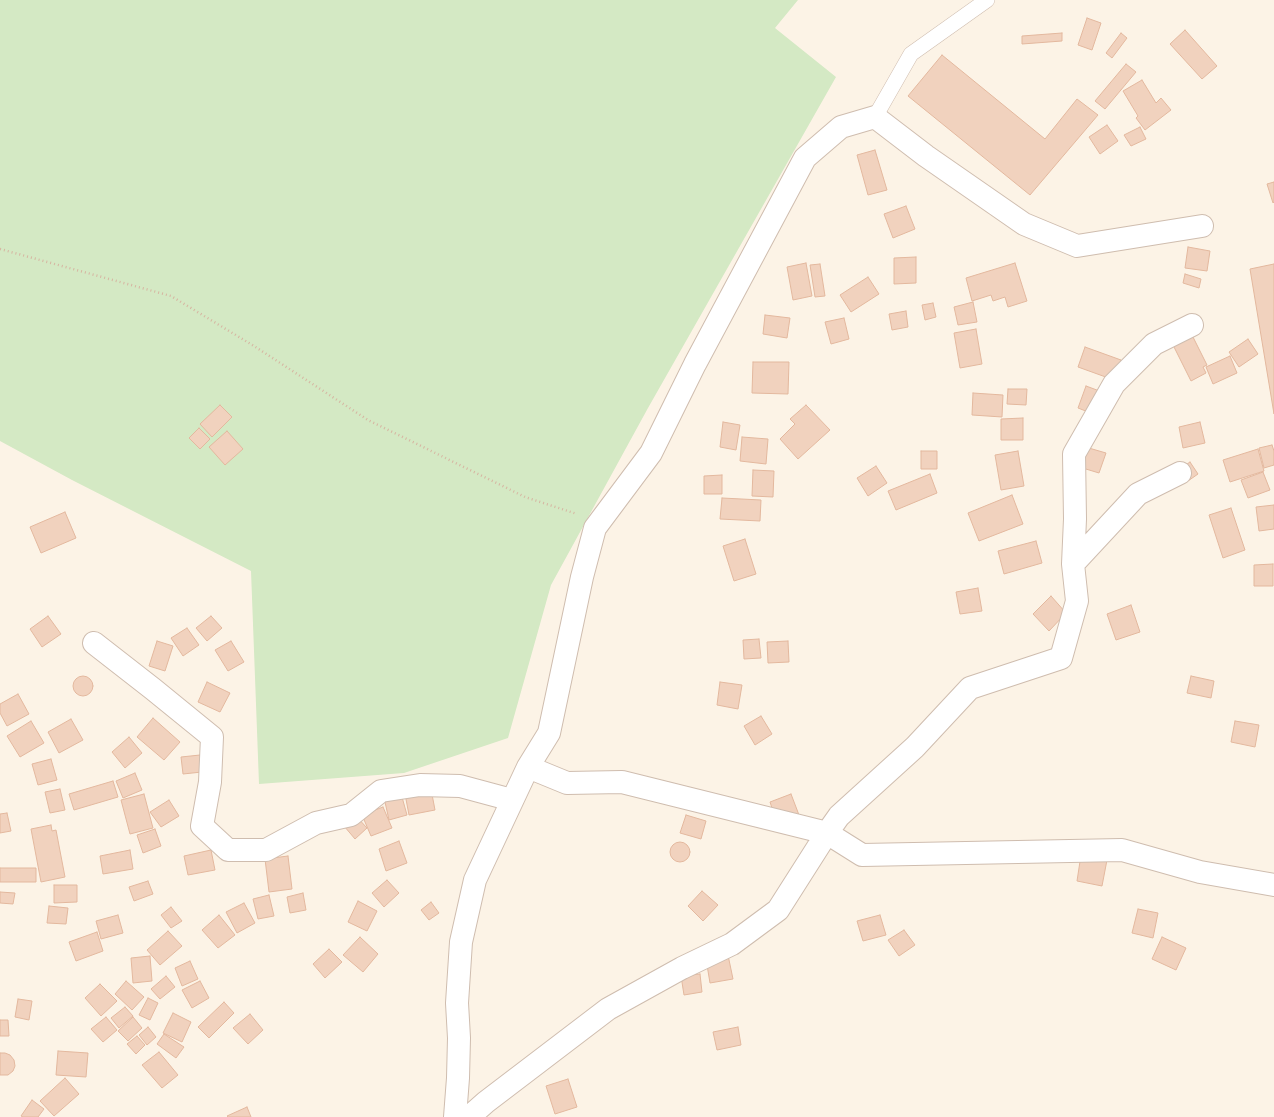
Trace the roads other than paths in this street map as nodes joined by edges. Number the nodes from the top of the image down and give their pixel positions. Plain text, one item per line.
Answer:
1 (987, 0) edge
2 (875, 117) junction
3 (1202, 226) dead end
4 (1192, 325) dead end
5 (1180, 474) dead end
6 (1073, 564) junction
7 (94, 643) dead end
8 (528, 767) junction
9 (512, 800) junction
10 (827, 833) junction
11 (1274, 885) edge
12 (455, 1117) edge
13 (469, 1117) edge

1 - 2 lane
2 - 3 street
2 - 8 street
4 - 6 street
5 - 6 street
6 - 10 street
7 - 9 street
8 - 9 street
8 - 10 street
9 - 12 street
10 - 11 street
10 - 13 street

